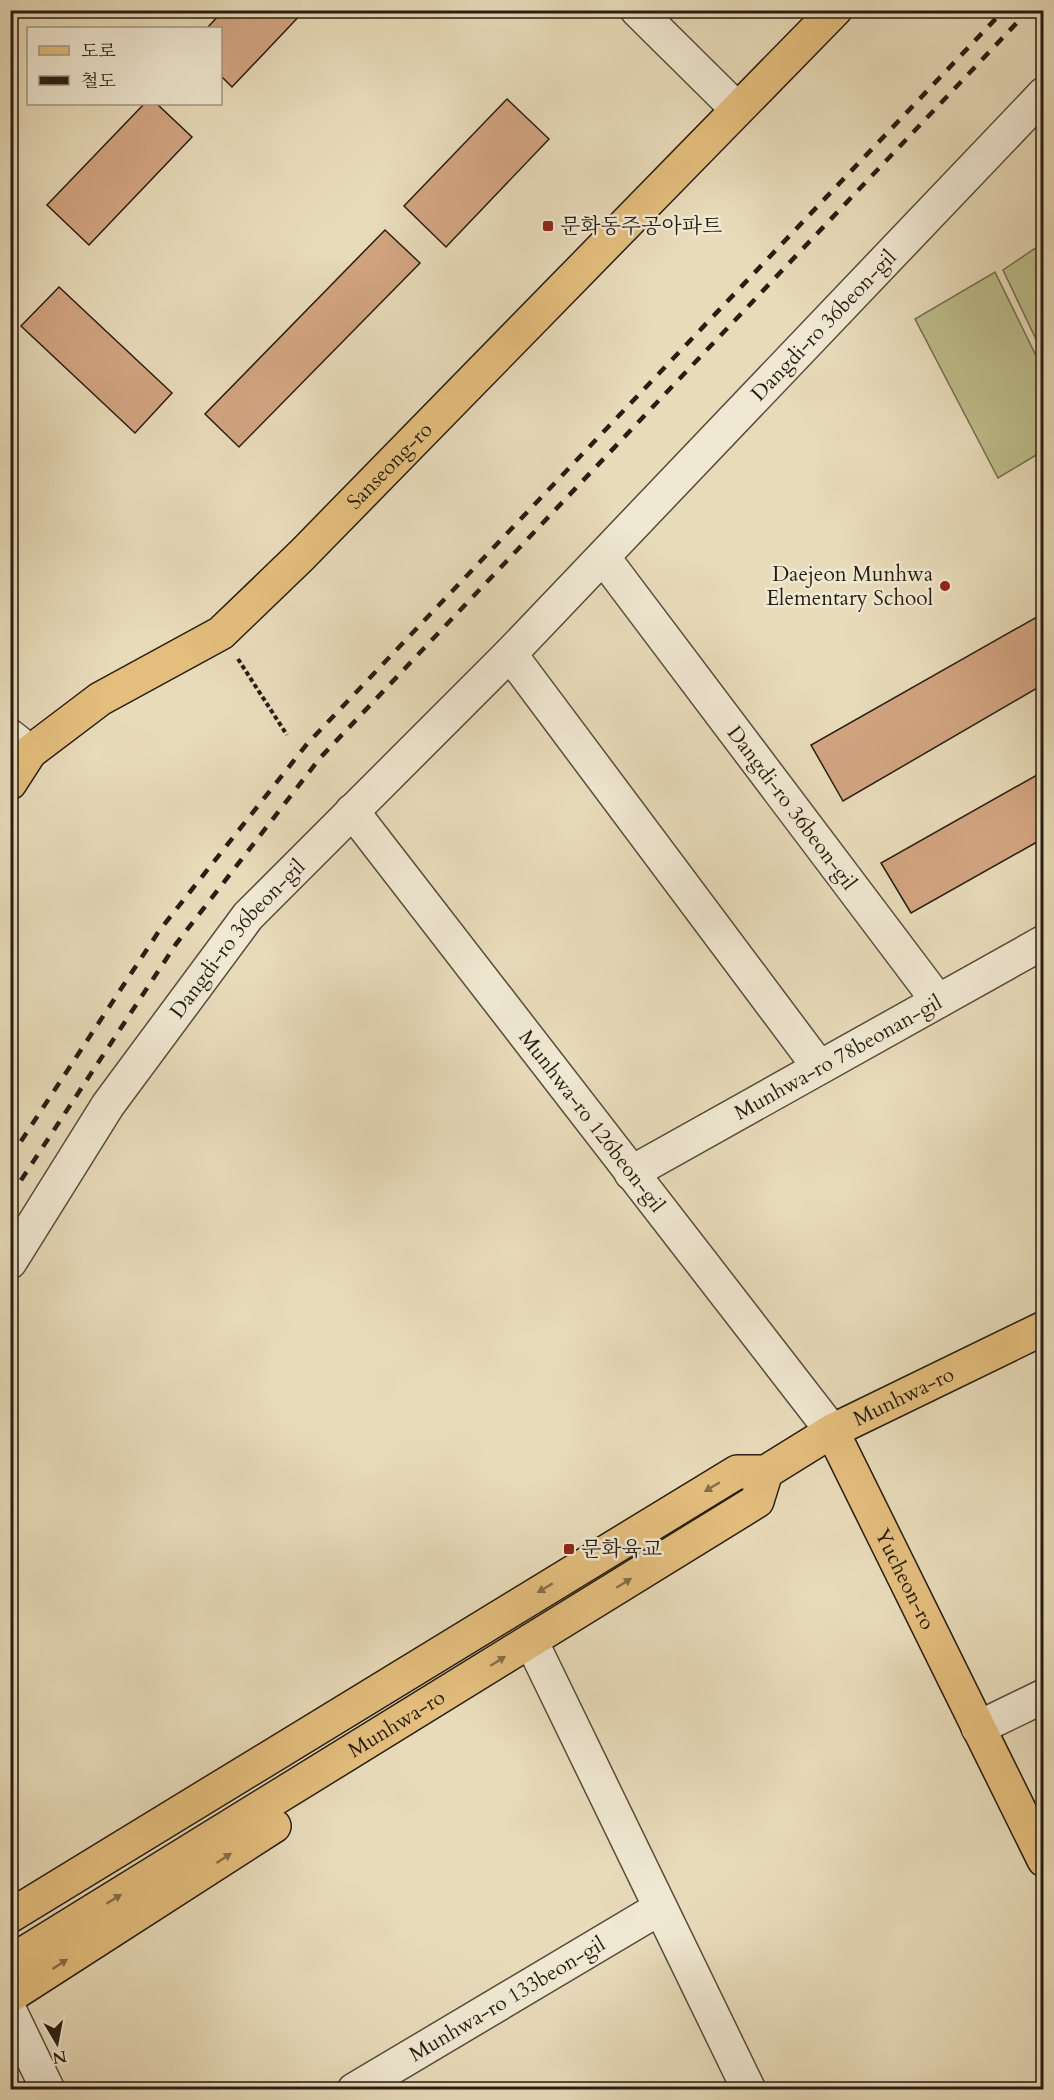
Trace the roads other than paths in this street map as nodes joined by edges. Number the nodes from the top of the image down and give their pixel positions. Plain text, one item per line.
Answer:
1 (637, 10) edge
2 (835, 10) edge
3 (1044, 94) edge
4 (737, 109) junction
5 (603, 557) junction
6 (510, 654) junction
7 (20, 744) edge
8 (10, 783) edge
9 (352, 811) junction
10 (1044, 942) edge
11 (938, 1001) junction
12 (819, 1067) junction
13 (632, 1173) junction
14 (10, 1262) edge
15 (1044, 1328) edge
16 (832, 1431) junction
17 (766, 1472) junction
18 (531, 1641) junction
19 (402, 1675) junction
20 (449, 1691) junction
21 (1044, 1696) edge
22 (978, 1728) junction
23 (1044, 1860) edge
24 (10, 1900) edge
25 (660, 1908) junction
26 (10, 1916) edge
27 (10, 1962) edge
28 (10, 1996) edge
29 (10, 2011) edge
30 (48, 2090) edge
31 (354, 2090) edge
32 (749, 2090) edge

1 - 4 street
2 - 4 main road, Sanseong-ro
3 - 5 street, Dangdi-ro 36beon-gil
4 - 7 main road, Sanseong-ro
5 - 6 street, Dangdi-ro 36beon-gil
5 - 11 street, Dangdi-ro 36beon-gil
6 - 9 street, Dangdi-ro 36beon-gil
6 - 12 street
7 - 8 main road, Sanseong-ro
9 - 13 street, Munhwa-ro 126beon-gil
9 - 14 street, Dangdi-ro 36beon-gil
10 - 11 street, Munhwa-ro 78beonan-gil
11 - 12 street, Munhwa-ro 78beonan-gil
12 - 13 street, Munhwa-ro 78beonan-gil
13 - 16 street, Munhwa-ro 126beon-gil
15 - 16 main road, Munhwa-ro
16 - 17 main road, Munhwa-ro
16 - 22 main road, Yucheon-ro
18 -> 17 main road, Munhwa-ro
17 -> 19 main road, Munhwa-ro
20 -> 18 main road, Munhwa-ro
18 - 25 street
19 - 24 main road
19 - 26 main road, Munhwa-ro
27 -> 20 main road, Munhwa-ro
28 -> 20 main road
21 - 22 street
22 - 23 main road, Yucheon-ro
25 - 31 street, Munhwa-ro 133beon-gil
25 - 32 street
29 - 30 street

